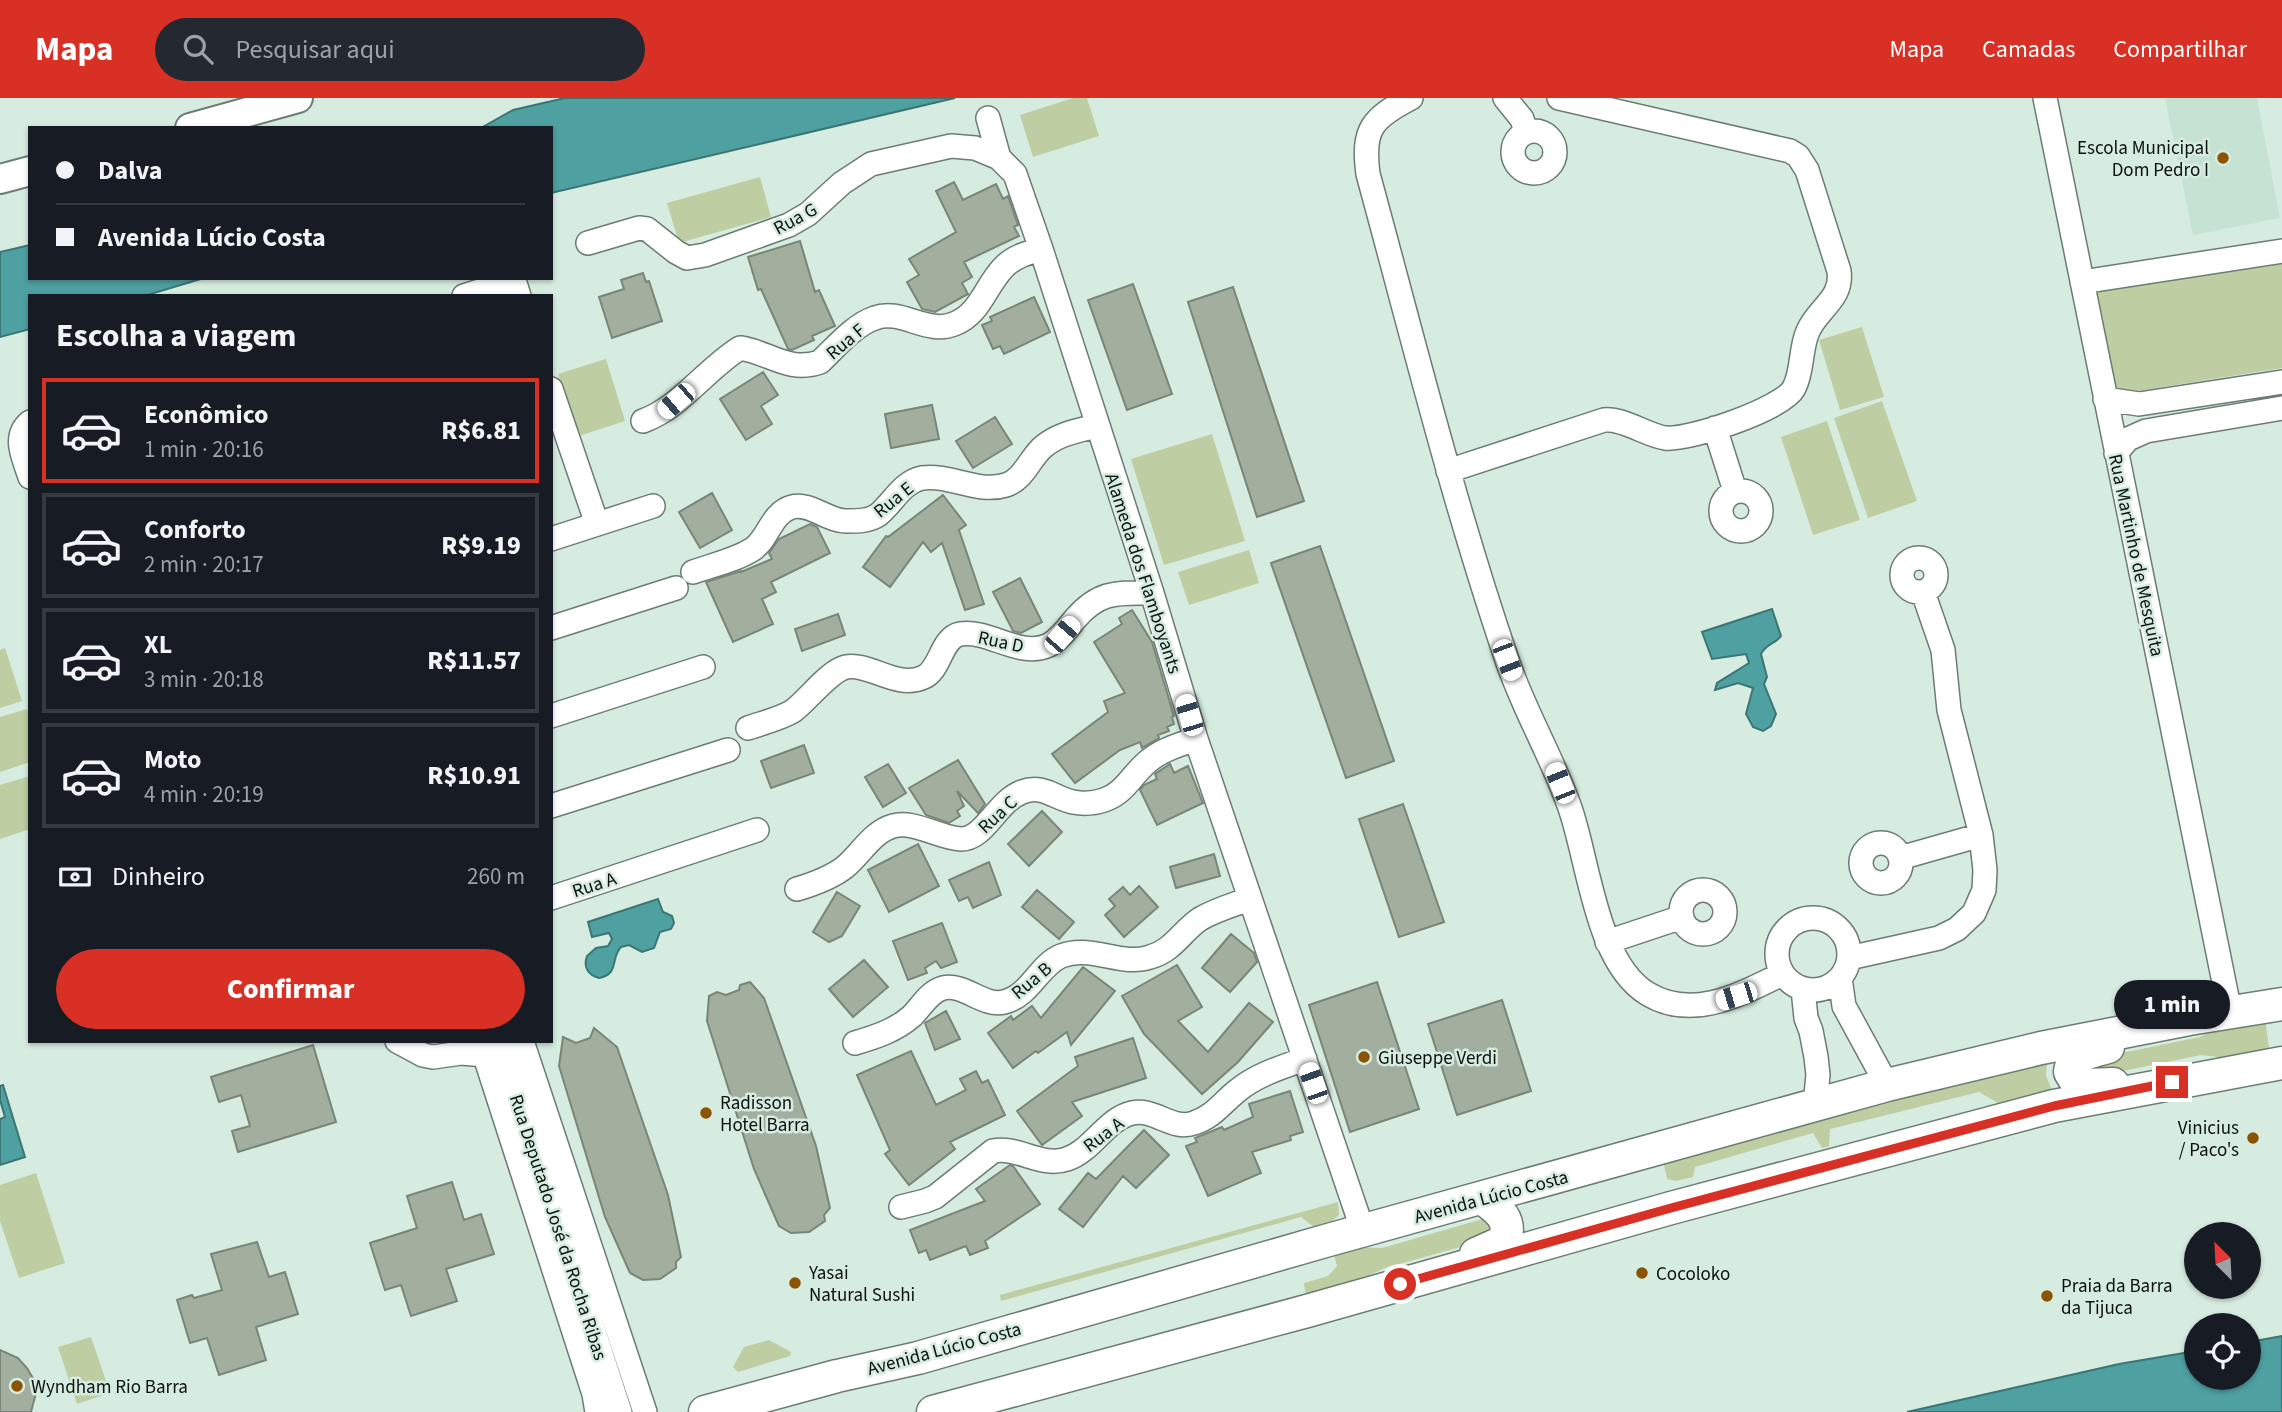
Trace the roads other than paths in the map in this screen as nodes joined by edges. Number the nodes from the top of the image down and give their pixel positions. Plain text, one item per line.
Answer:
1 (298, 98) edge
2 (1411, 98) edge
3 (1504, 98) edge
4 (1559, 98) edge
5 (2045, 98) edge
6 (1524, 116) edge
7 (988, 118) dead end
8 (197, 126) edge
9 (999, 158) junction
10 (28, 172) edge
11 (0, 179) edge
12 (588, 243) dead end
13 (1041, 249) junction
14 (2282, 251) edge
15 (514, 280) edge
16 (2082, 282) junction
17 (470, 294) edge
18 (2282, 382) edge
19 (2105, 399) junction
20 (553, 402) edge
21 (2139, 404) junction
22 (2282, 408) edge
23 (643, 421) dead end
24 (28, 425) edge
25 (1096, 426) junction
26 (1715, 428) junction
27 (2146, 431) junction
28 (560, 446) edge
29 (2116, 453) junction
30 (28, 471) edge
31 (1448, 471) junction
32 (1735, 491) dead end
33 (653, 506) dead end
34 (597, 524) junction
35 (553, 538) edge
36 (693, 572) dead end
37 (676, 589) dead end
38 (1923, 592) dead end
39 (1152, 593) junction
40 (553, 627) edge
41 (703, 667) dead end
42 (553, 715) edge
43 (748, 727) dead end
44 (1196, 739) junction
45 (728, 750) dead end
46 (553, 805) edge
47 (757, 830) dead end
48 (1981, 835) junction
49 (1900, 858) dead end
50 (797, 890) dead end
51 (553, 897) edge
52 (1249, 899) junction
53 (1682, 917) dead end
54 (1607, 942) junction
55 (1845, 968) junction
56 (1782, 974) junction
57 (1803, 989) junction
58 (2282, 1004) edge
59 (2230, 1012) junction
60 (2189, 1019) junction
61 (401, 1043) edge
62 (523, 1043) edge
63 (855, 1043) dead end
64 (489, 1046) edge
65 (1305, 1059) junction
66 (2282, 1063) edge
67 (2172, 1082) junction
68 (1887, 1085) junction
69 (1815, 1105) junction
70 (1482, 1198) junction
71 (901, 1207) dead end
72 (1363, 1231) junction
73 (1423, 1277) junction
74 (597, 1412) edge
75 (620, 1412) edge
76 (645, 1412) edge
77 (705, 1412) edge
78 (933, 1412) edge

1 - 8 street
2 - 31 street
3 - 6 street
4 - 26 street
5 - 16 street, Rua Martinho de Mesquita
7 - 9 street, Alameda dos Flamboyants
9 - 12 street, Rua G
9 - 13 street, Alameda dos Flamboyants
10 - 11 street
13 - 23 street, Rua F
13 - 25 street, Alameda dos Flamboyants
14 - 16 street
15 - 17 street
16 - 19 street, Rua Martinho de Mesquita
18 - 21 street
19 - 21 street
19 - 29 street, Rua Martinho de Mesquita
20 - 28 street
21 - 27 street
22 - 27 street
24 - 30 street
25 - 36 street, Rua E
25 - 39 street, Alameda dos Flamboyants
26 - 31 street
26 - 32 street
27 - 29 street
28 - 34 street
29 - 59 street, Rua Martinho de Mesquita
31 - 54 street
33 - 34 street
34 - 35 street
37 - 40 street
38 - 48 street
39 - 43 street, Rua D
39 - 44 street, Alameda dos Flamboyants
41 - 42 street
44 - 50 street, Rua C
44 - 52 street, Alameda dos Flamboyants
45 - 46 street
47 - 51 street, Rua A
48 - 49 street
48 - 55 street
52 - 63 street, Rua B
52 - 65 street, Alameda dos Flamboyants
53 - 54 street
54 - 56 street
55 - 56 street
55 - 57 street
55 - 68 street
56 - 57 street
57 - 69 street
58 - 59 main road, Avenida Lúcio Costa
59 - 60 main road, Avenida Lúcio Costa
60 - 67 main road
60 - 68 main road, Avenida Lúcio Costa
61 - 64 street
62 - 76 street
64 - 74 street, Rua Deputado José da Rocha Ribas
64 - 75 street, Rua Deputado José da Rocha Ribas
65 - 71 street, Rua A
65 - 72 street, Alameda dos Flamboyants
66 - 67 main road
67 - 73 main road
68 - 69 main road, Avenida Lúcio Costa
69 - 70 main road, Avenida Lúcio Costa
70 - 72 main road, Avenida Lúcio Costa
70 - 73 main road
72 - 77 main road, Avenida Lúcio Costa
73 - 78 main road

